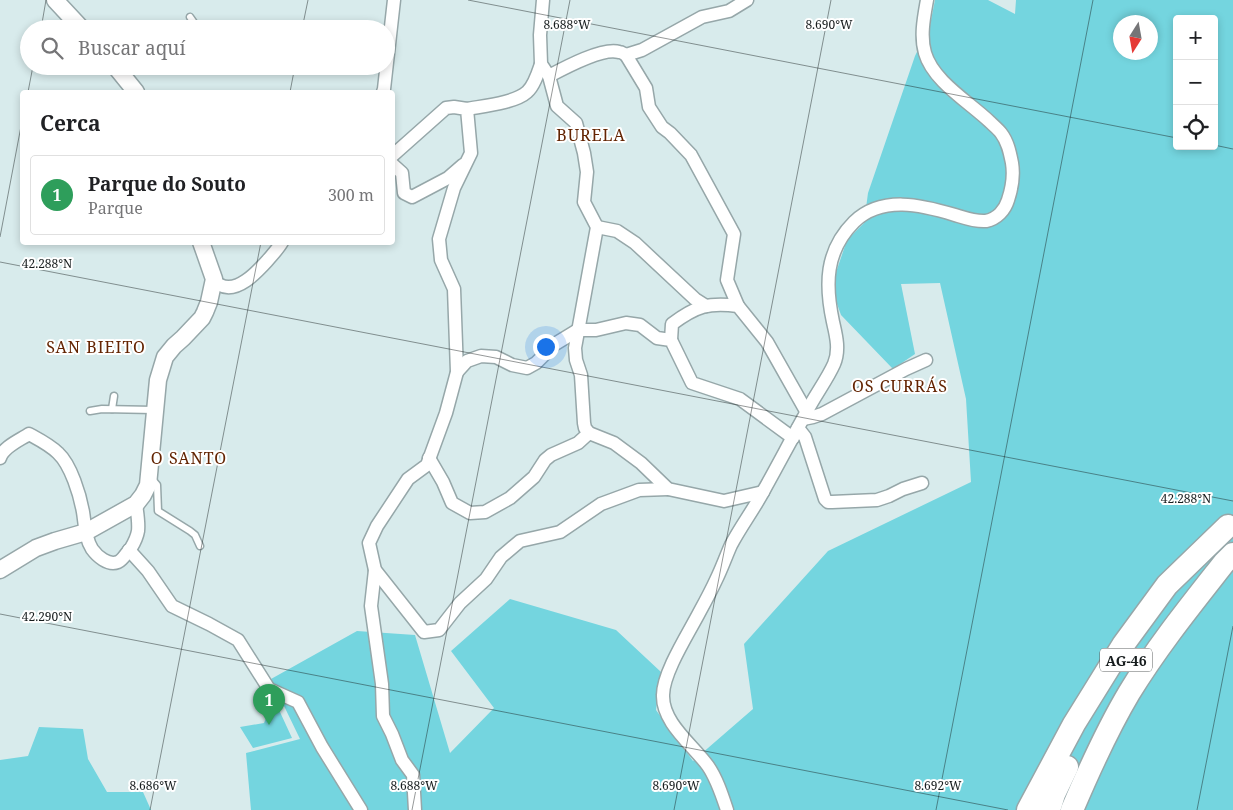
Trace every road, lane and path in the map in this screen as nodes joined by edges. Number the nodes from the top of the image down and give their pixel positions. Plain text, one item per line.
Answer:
1 (55, 0) edge
2 (394, 0) edge
3 (543, 0) edge
4 (747, 0) edge
5 (927, 0) edge
6 (190, 17) dead end
7 (74, 20) edge
8 (192, 20) edge
9 (392, 20) edge
10 (626, 55) junction
11 (541, 64) junction
12 (122, 75) edge
13 (386, 75) edge
14 (549, 76) junction
15 (134, 90) edge
16 (384, 90) edge
17 (467, 109) junction
18 (395, 153) edge
19 (466, 162) junction
20 (395, 167) edge
21 (597, 227) junction
22 (202, 245) edge
23 (279, 245) edge
24 (214, 279) junction
25 (706, 306) junction
26 (738, 306) junction
27 (578, 330) junction
28 (671, 340) junction
29 (926, 360) dead end
30 (457, 372) junction
31 (114, 396) dead end
32 (112, 409) junction
33 (90, 410) dead end
34 (155, 410) junction
35 (800, 424) junction
36 (589, 433) junction
37 (0, 458) edge
38 (429, 458) junction
39 (149, 475) junction
40 (922, 483) dead end
41 (668, 489) junction
42 (763, 492) junction
43 (136, 504) junction
44 (1231, 524) edge
45 (93, 528) junction
46 (200, 546) dead end
47 (1233, 554) edge
48 (125, 555) junction
49 (0, 570) edge
50 (375, 570) junction
51 (361, 810) edge
52 (416, 810) edge
53 (727, 810) edge
54 (1028, 810) edge
55 (1049, 810) edge
56 (1072, 810) edge

1 - 7 street
2 - 9 street
3 - 11 street
4 - 10 street
5 - 35 street
6 - 8 lane
10 - 14 street
10 - 26 street
11 - 14 street
11 - 17 street
12 - 15 street
13 - 16 street
14 - 21 street
17 - 18 street
17 - 19 street
19 - 20 street
19 - 30 street
21 - 25 street
21 - 27 street
22 - 24 street
23 - 24 street
24 - 34 street
25 - 26 street
25 - 28 street
26 - 35 street
27 - 28 street
27 - 30 street
27 - 36 street
28 - 35 street
29 - 35 street
30 - 38 street
31 - 32 lane
32 - 33 lane
32 - 34 lane
34 - 39 street
35 - 40 street
35 - 42 street
36 - 38 street
36 - 41 street
37 - 45 street
38 - 50 street
39 - 43 street
39 - 46 lane
41 - 42 street
41 - 50 street
42 - 53 street
43 - 45 street
43 - 48 street
44 - 54 highway
44 - 55 highway, AG-46
45 - 48 street
45 - 49 street
47 - 56 highway, AG-46
48 - 51 street
50 - 52 street

